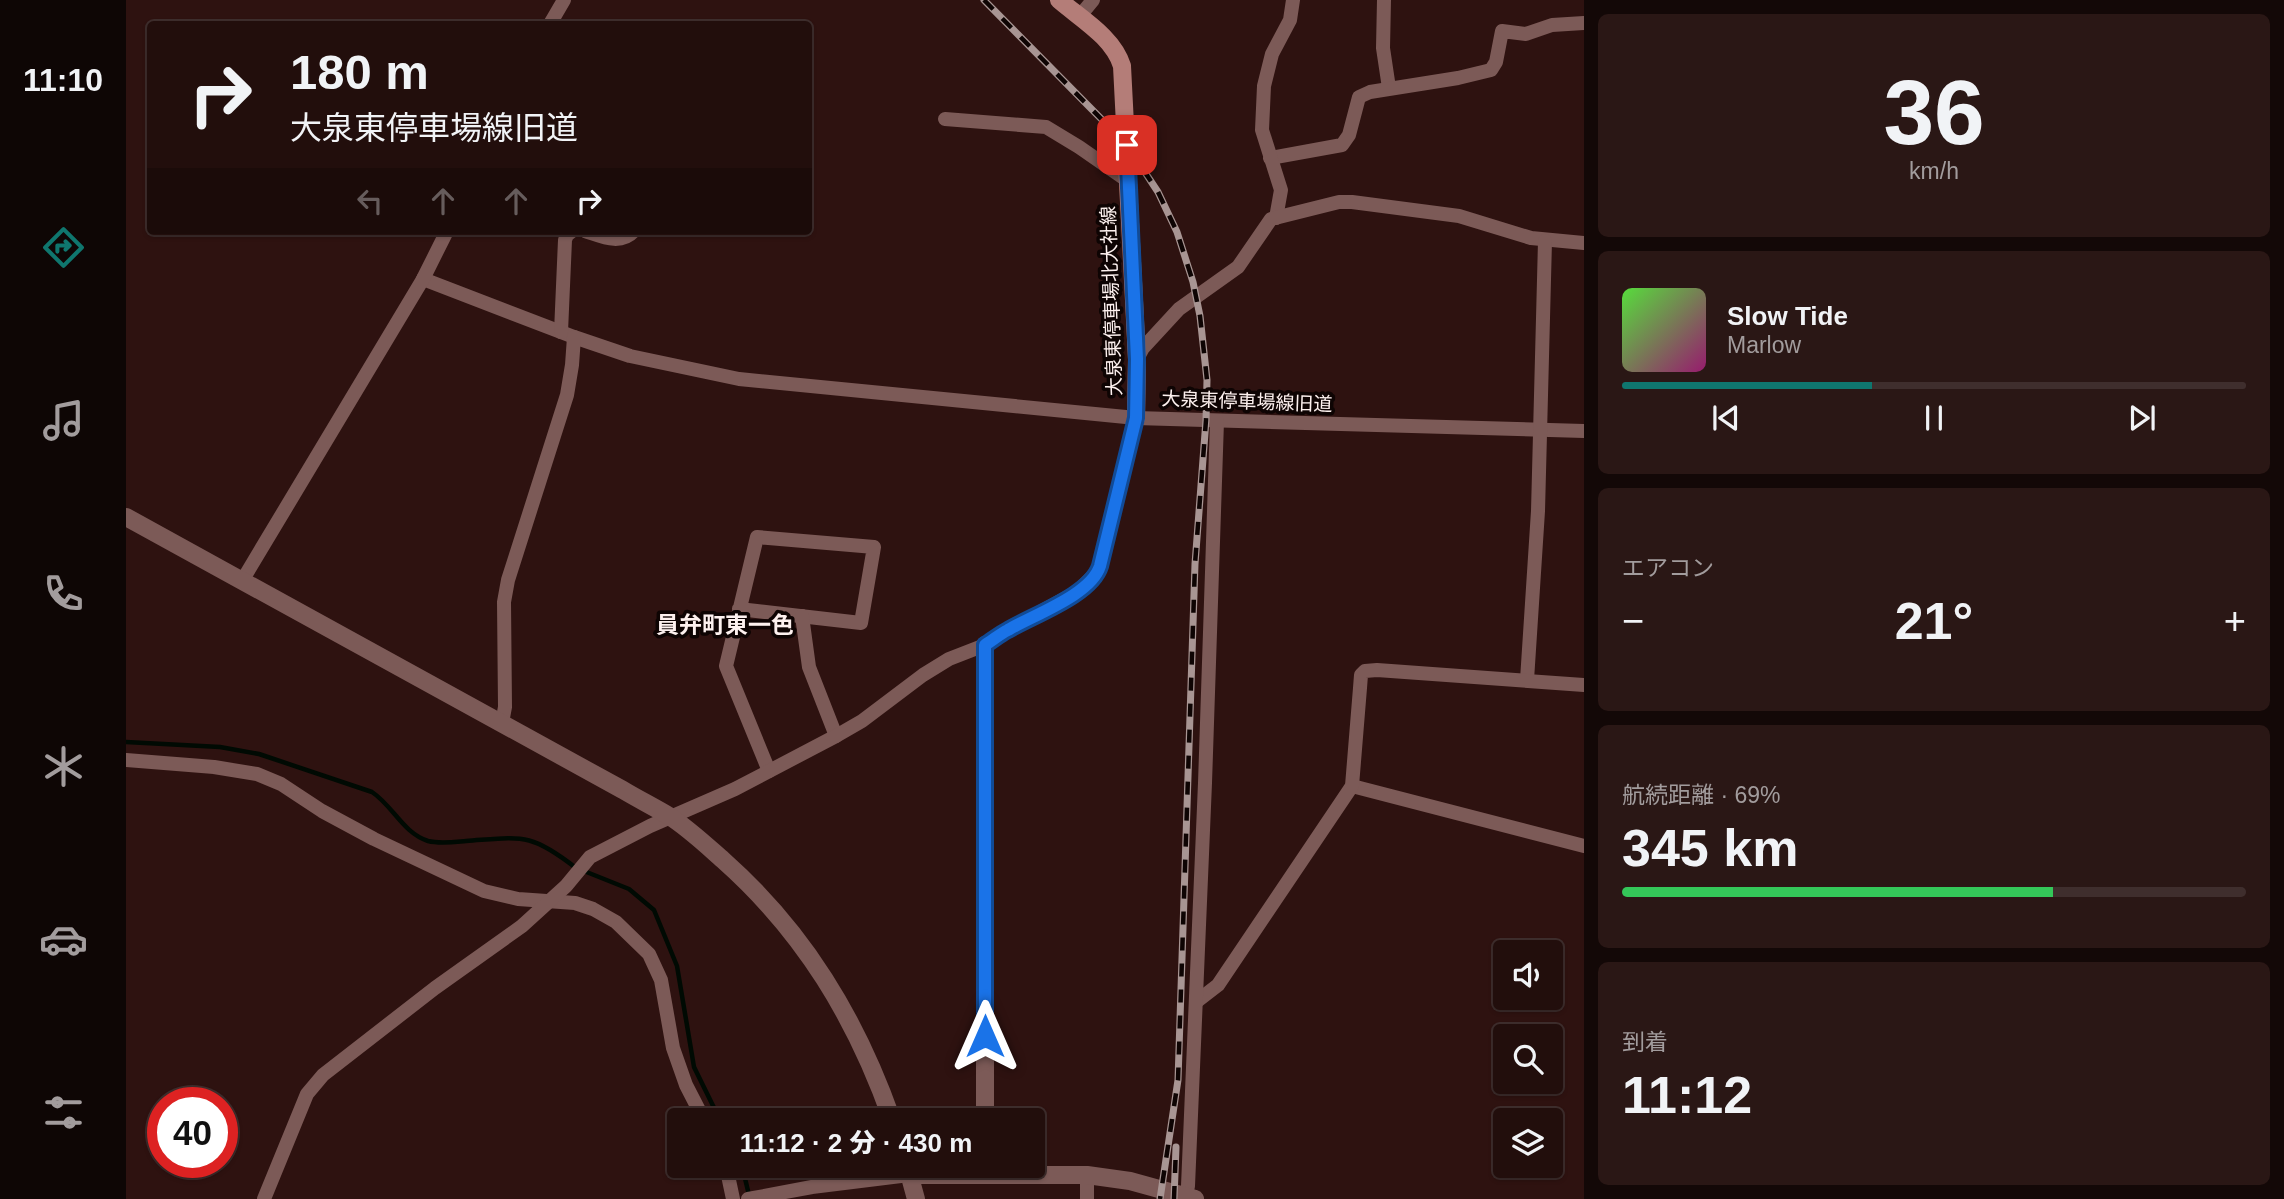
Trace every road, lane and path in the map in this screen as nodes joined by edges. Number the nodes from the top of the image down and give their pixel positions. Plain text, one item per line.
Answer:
1 (564, 0) edge
2 (1059, 0) edge
3 (1093, 0) edge
4 (1293, 0) edge
5 (1384, 0) edge
6 (1079, 17) junction
7 (552, 21) edge
8 (1584, 23) edge
9 (1389, 88) junction
10 (945, 119) dead end
11 (1270, 158) junction
12 (1128, 181) junction
13 (1276, 218) junction
14 (445, 235) edge
15 (567, 235) edge
16 (599, 235) edge
17 (630, 235) edge
18 (1545, 241) junction
19 (1584, 243) edge
20 (423, 279) junction
21 (567, 335) junction
22 (1137, 359) junction
23 (1136, 418) junction
24 (1217, 421) junction
25 (1541, 431) junction
26 (1584, 431) edge
27 (126, 517) edge
28 (242, 581) junction
29 (739, 609) junction
30 (802, 616) junction
31 (985, 645) junction
32 (1527, 680) junction
33 (1584, 685) edge
34 (502, 723) junction
35 (836, 736) junction
36 (126, 760) edge
37 (769, 771) junction
38 (1352, 786) junction
39 (671, 817) junction
40 (1584, 845) edge
41 (551, 901) junction
42 (1196, 1002) junction
43 (698, 1108) edge
44 (888, 1108) edge
45 (985, 1108) edge
46 (1045, 1173) edge
47 (1087, 1175) junction
48 (729, 1178) edge
49 (863, 1178) edge
50 (910, 1178) edge
51 (1191, 1197) edge
52 (755, 1198) edge
53 (264, 1199) edge
54 (733, 1199) edge
55 (916, 1199) edge
56 (1087, 1199) edge

1 - 7 street
2 - 6 main road, 大泉東停車場北大社線
3 - 6 street
4 - 11 street
5 - 9 street
6 - 12 main road, 大泉東停車場北大社線
8 - 9 street
9 - 11 street
10 - 12 street
11 - 13 street
12 - 22 main road, 大泉東停車場北大社線
13 - 18 street
13 - 22 street
14 - 20 street
15 - 21 street
16 - 17 street
18 - 19 street
18 - 25 street
20 - 21 street
20 - 28 street
21 - 23 street
21 - 34 street
22 - 23 main road, 大泉東停車場北大社線
23 - 24 street, 大泉東停車場線旧道
23 - 31 street, 大泉東停車場線旧道
24 - 25 street, 大泉東停車場線旧道
24 - 42 street
25 - 26 street, 大泉東停車場線旧道
25 - 32 street
27 - 28 street
28 - 34 street
29 - 30 street
29 - 30 street
29 - 37 street
30 - 35 street
31 - 35 street, 大泉東停車場線旧道
31 - 45 street
32 - 33 street
32 - 38 street
34 - 39 street
35 - 37 street, 大泉東停車場線旧道
36 - 41 street
37 - 39 street, 大泉東停車場線旧道
38 - 40 street
38 - 42 street
39 - 41 street, 大泉東停車場線旧道
39 - 44 street
41 - 43 street
41 - 53 street
42 - 51 street
46 - 47 street
47 - 51 street
47 - 56 street
48 - 54 street
49 - 52 street
50 - 55 street

